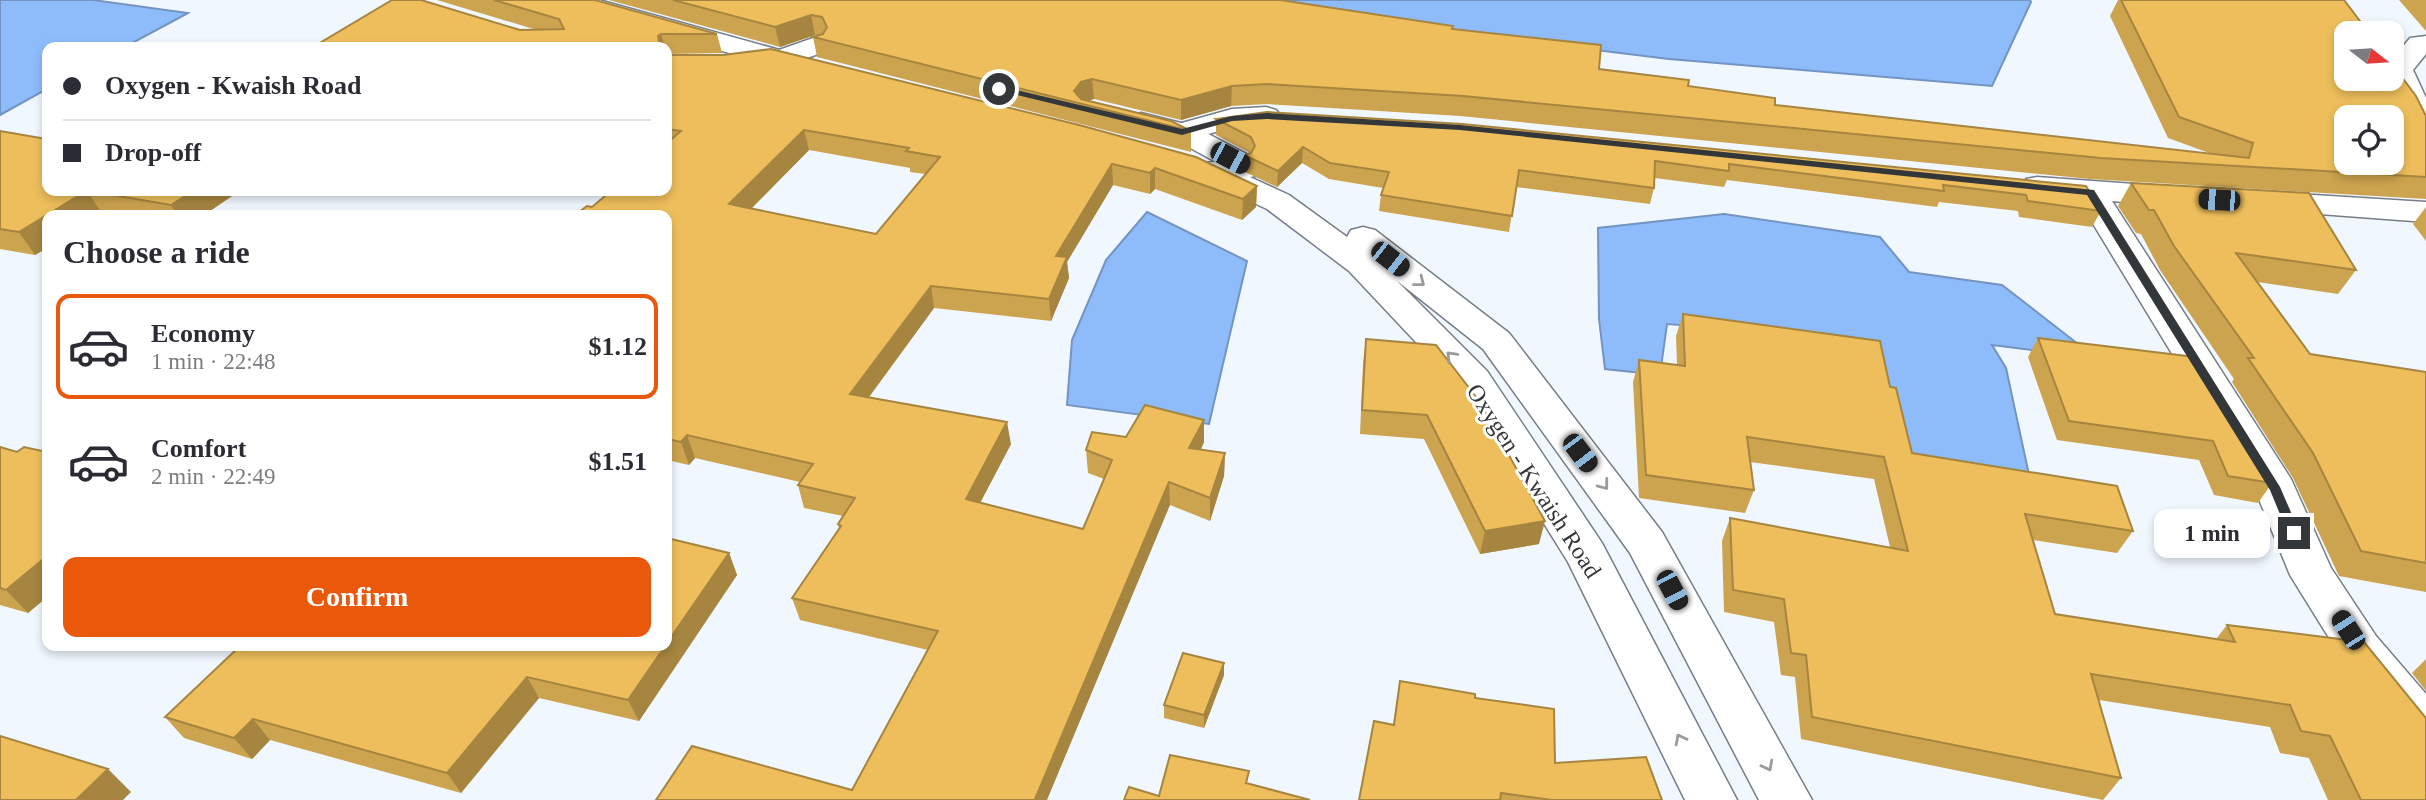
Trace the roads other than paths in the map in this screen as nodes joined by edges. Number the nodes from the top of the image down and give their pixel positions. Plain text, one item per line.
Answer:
1 (570, 0) edge
2 (653, 0) edge
3 (2426, 44) edge
4 (2404, 58) edge
5 (781, 59) junction
6 (672, 64) edge
7 (2404, 85) edge
8 (1294, 118) edge
9 (2426, 131) edge
10 (1182, 132) junction
11 (2008, 183) edge
12 (2090, 192) junction
13 (2426, 212) edge
14 (2426, 729) edge
15 (1711, 800) edge
16 (1786, 800) edge

1 - 5 main road
2 - 5 main road
3 - 4 main road
5 - 6 main road
7 - 9 main road
8 - 10 main road
15 -> 10 main road, Oxygen - Kwaish Road
10 -> 16 main road, Oxygen - Kwaish Road
11 - 12 main road
12 - 13 main road
12 - 14 main road

